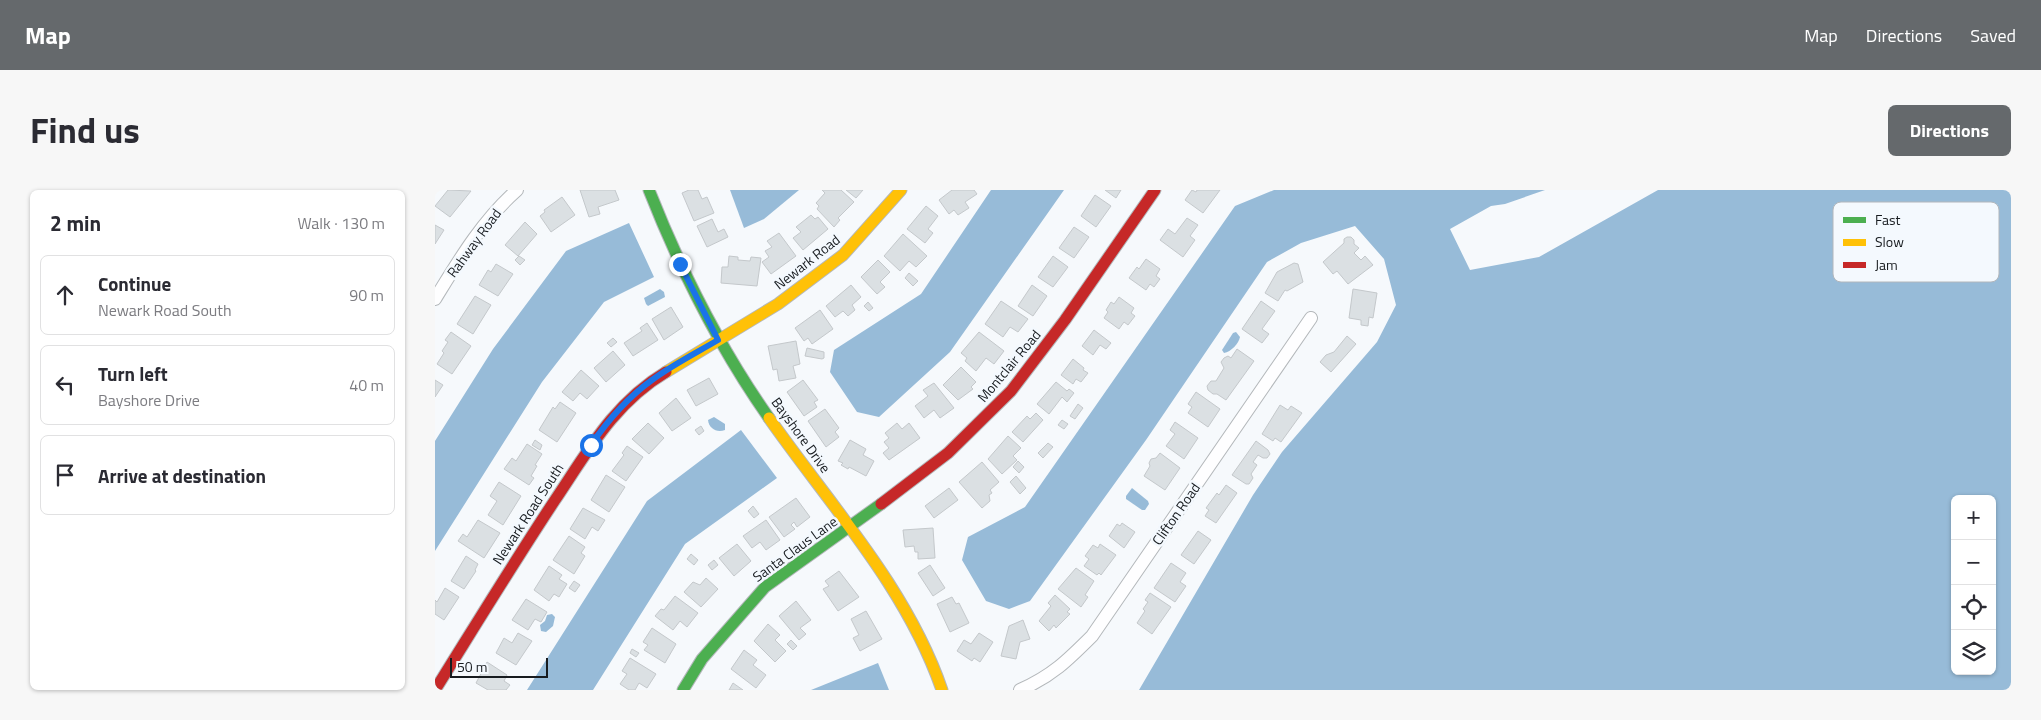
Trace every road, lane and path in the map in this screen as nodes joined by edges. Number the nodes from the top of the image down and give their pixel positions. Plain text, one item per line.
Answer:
1 (517, 190) edge
2 (649, 190) edge
3 (901, 190) edge
4 (1155, 190) edge
5 (435, 299) edge
6 (1311, 318) dead end
7 (718, 340) junction
8 (851, 527) junction
9 (435, 690) edge
10 (683, 690) edge
11 (943, 690) edge
12 (1020, 690) edge

1 - 5 street, Rahway Road
2 - 7 street, Bayshore Drive
3 - 7 street, Newark Road
4 - 8 street, Montclair Road
6 - 12 street, Clifton Road
7 - 8 street, Bayshore Drive
7 - 9 street, Newark Road South
8 - 10 street, Santa Claus Lane
8 - 11 street, Bayshore Drive

